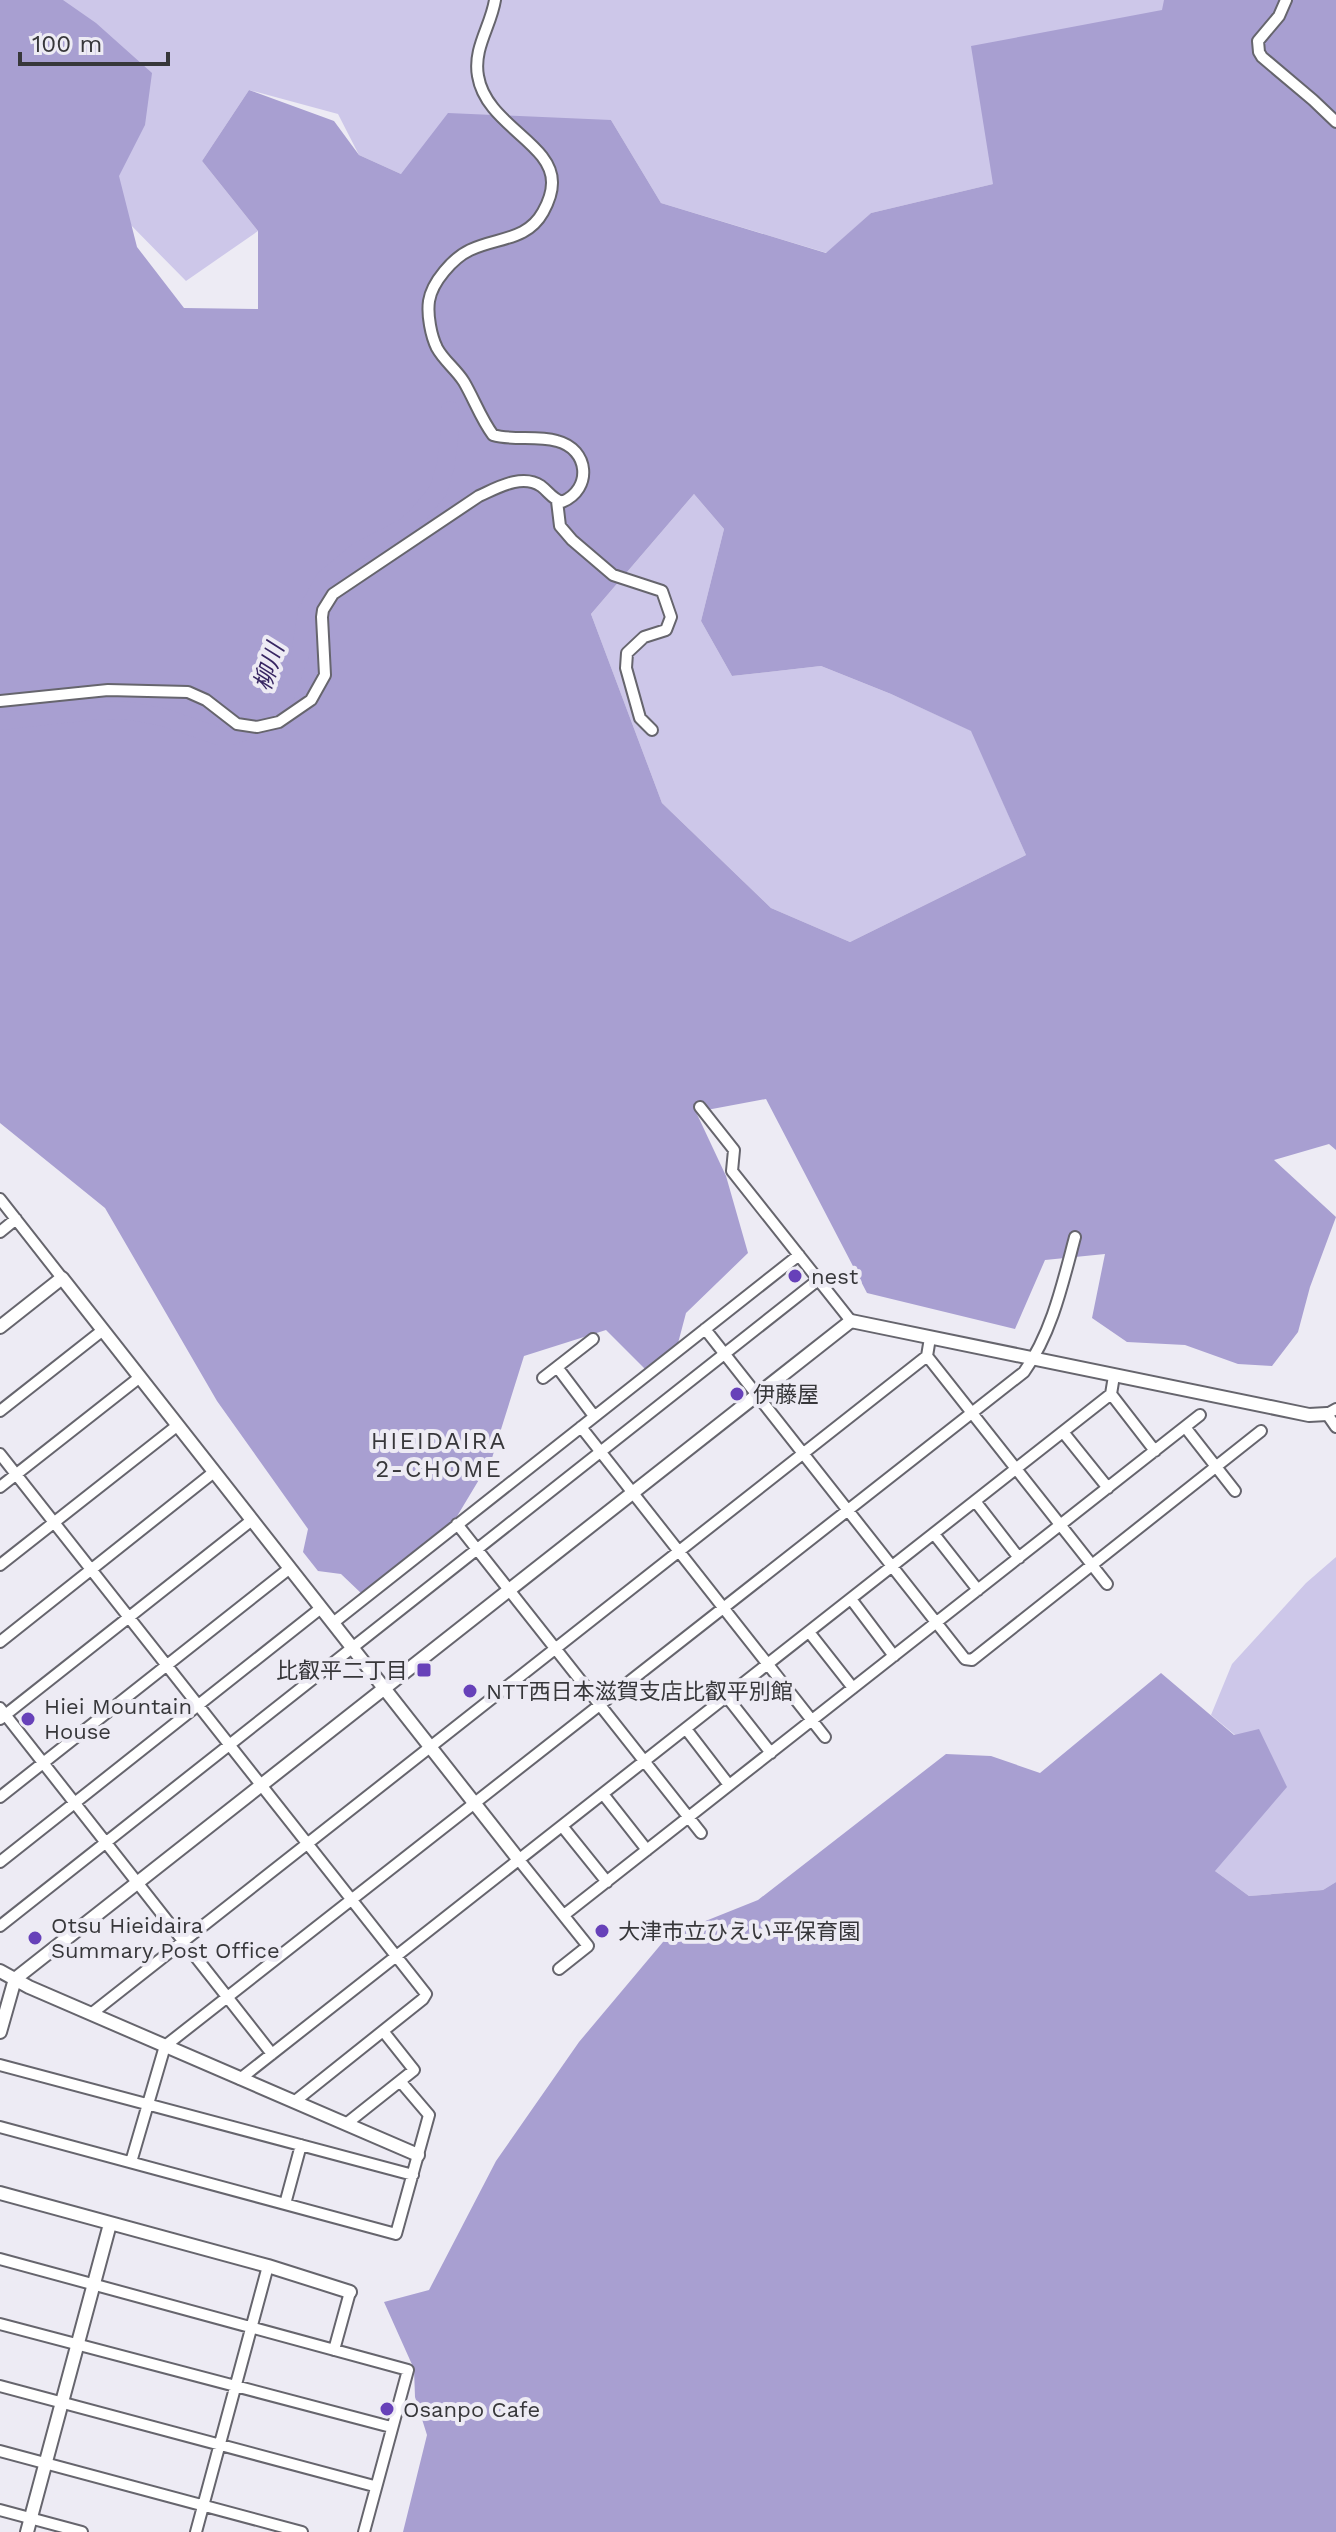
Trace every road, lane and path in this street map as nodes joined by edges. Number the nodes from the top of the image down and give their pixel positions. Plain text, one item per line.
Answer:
1 (495, 0) edge
2 (1286, 0) edge
3 (1336, 122) edge
4 (557, 501) junction
5 (0, 701) edge
6 (652, 730) dead end
7 (700, 1107) dead end
8 (0, 1199) edge
9 (16, 1219) junction
10 (0, 1232) edge
11 (1075, 1237) dead end
12 (799, 1255) junction
13 (62, 1278) junction
14 (818, 1280) junction
15 (851, 1321) junction
16 (0, 1327) edge
17 (705, 1329) junction
18 (103, 1330) junction
19 (930, 1338) junction
20 (593, 1339) dead end
21 (725, 1353) junction
22 (927, 1356) junction
23 (1033, 1359) junction
24 (557, 1367) junction
25 (1114, 1376) junction
26 (140, 1377) junction
27 (543, 1378) dead end
28 (1111, 1394) junction
29 (757, 1395) junction
30 (0, 1411) edge
31 (1332, 1411) edge
32 (972, 1412) junction
33 (1200, 1415) dead end
34 (594, 1416) junction
35 (178, 1425) junction
36 (581, 1427) junction
37 (1185, 1427) junction
38 (1336, 1427) edge
39 (1261, 1431) dead end
40 (1063, 1432) junction
41 (601, 1451) junction
42 (1155, 1451) junction
43 (0, 1454) edge
44 (803, 1454) junction
45 (1216, 1467) junction
46 (1016, 1469) junction
47 (214, 1472) junction
48 (16, 1474) junction
49 (0, 1487) edge
50 (1108, 1488) junction
51 (1235, 1491) dead end
52 (633, 1493) junction
53 (975, 1501) junction
54 (847, 1510) junction
55 (252, 1520) junction
56 (54, 1522) junction
57 (457, 1524) junction
58 (1061, 1525) junction
59 (934, 1534) junction
60 (477, 1549) junction
61 (679, 1551) junction
62 (1019, 1558) junction
63 (0, 1565) edge
64 (1092, 1565) junction
65 (892, 1567) junction
66 (290, 1568) junction
67 (91, 1569) junction
68 (1107, 1584) dead end
69 (509, 1590) junction
70 (978, 1590) junction
71 (851, 1599) junction
72 (723, 1607) junction
73 (321, 1608) junction
74 (129, 1617) junction
75 (333, 1623) junction
76 (936, 1623) junction
77 (809, 1632) junction
78 (0, 1642) edge
79 (352, 1648) junction
80 (555, 1649) junction
81 (894, 1656) junction
82 (768, 1664) junction
83 (167, 1665) junction
84 (384, 1688) junction
85 (853, 1688) junction
86 (727, 1697) junction
87 (198, 1705) junction
88 (599, 1705) junction
89 (2, 1714) edge
90 (812, 1721) junction
91 (686, 1729) junction
92 (825, 1737) dead end
93 (229, 1745) junction
94 (430, 1747) junction
95 (771, 1753) junction
96 (644, 1761) junction
97 (43, 1763) junction
98 (261, 1785) junction
99 (729, 1785) junction
100 (603, 1794) junction
101 (0, 1797) edge
102 (75, 1803) junction
103 (475, 1803) junction
104 (688, 1818) junction
105 (562, 1826) junction
106 (701, 1833) dead end
107 (106, 1842) junction
108 (307, 1843) junction
109 (647, 1850) junction
110 (519, 1860) junction
111 (0, 1862) edge
112 (607, 1882) junction
113 (138, 1883) junction
114 (352, 1900) junction
115 (564, 1915) junction
116 (0, 1926) edge
117 (183, 1941) junction
118 (396, 1956) junction
119 (559, 1969) dead end
120 (0, 1971) edge
121 (15, 1979) junction
122 (227, 1997) junction
123 (91, 2014) junction
124 (383, 2031) junction
125 (0, 2032) edge
126 (165, 2046) junction
127 (272, 2054) junction
128 (0, 2065) edge
129 (240, 2079) junction
130 (400, 2081) junction
131 (294, 2102) junction
132 (147, 2105) junction
133 (346, 2124) junction
134 (0, 2127) edge
135 (301, 2145) junction
136 (418, 2155) junction
137 (131, 2162) junction
138 (413, 2175) junction
139 (0, 2193) edge
140 (285, 2204) junction
141 (110, 2224) junction
142 (0, 2259) edge
143 (268, 2266) junction
144 (93, 2285) junction
145 (350, 2292) joint
146 (0, 2324) edge
147 (251, 2328) junction
148 (78, 2344) junction
149 (334, 2350) junction
150 (0, 2386) edge
151 (235, 2386) junction
152 (62, 2403) junction
153 (391, 2427) junction
154 (219, 2445) junction
155 (0, 2451) edge
156 (46, 2463) junction
157 (374, 2486) junction
158 (203, 2505) junction
159 (0, 2510) edge
160 (31, 2518) junction
161 (286, 2530) edge
162 (27, 2532) edge
163 (82, 2532) edge
164 (196, 2532) edge
165 (302, 2532) edge
166 (364, 2532) edge

1 - 4 street
2 - 3 street
4 - 5 street
4 - 6 street
7 - 12 street
8 - 9 street
9 - 10 street
9 - 13 street
11 - 23 street
12 - 14 street
12 - 17 street
13 - 16 street
13 - 18 street
14 - 15 street
14 - 21 street
15 - 19 street
15 - 29 street
17 - 21 street
17 - 34 street
18 - 26 street
18 - 30 street
19 - 22 street
19 - 23 street
20 - 24 street
21 - 29 street
21 - 41 street
22 - 32 street
22 - 44 street
23 - 25 street
23 - 32 street
24 - 27 street
24 - 34 street
25 - 28 street
25 - 31 street
26 - 35 street
26 - 48 street
28 - 40 street
28 - 42 street
29 - 44 street
29 - 52 street
31 - 38 street
32 - 46 street
32 - 54 street
33 - 37 street
34 - 36 street
35 - 47 street
35 - 56 street
36 - 41 street
36 - 57 street
37 - 42 street
37 - 45 street
39 - 45 street
40 - 46 street
40 - 50 street
41 - 52 street
41 - 60 street
42 - 50 street
43 - 48 street
44 - 54 street
44 - 61 street
45 - 51 street
45 - 64 street
46 - 53 street
46 - 58 street
47 - 55 street
47 - 67 street
48 - 49 street
48 - 56 street
50 - 58 street
52 - 61 street
52 - 69 street
53 - 59 street
53 - 62 street
54 - 65 street
54 - 72 street
55 - 66 street
55 - 74 street
56 - 63 street
56 - 67 street
57 - 60 street
57 - 75 street
58 - 62 street
58 - 64 street
59 - 65 street
59 - 70 street
60 - 69 street
60 - 79 street
61 - 72 street
61 - 80 street
62 - 70 street
64 - 68 street
64 - 76 street
65 - 71 street
65 - 76 street
66 - 73 street
66 - 83 street
67 - 74 street
67 - 78 street
69 - 80 street
69 - 84 street
70 - 76 street
71 - 77 street
71 - 81 street
72 - 82 street
72 - 88 street
73 - 75 street
73 - 87 street
74 - 83 street
74 - 89 street
75 - 79 street
76 - 81 street
77 - 82 street
77 - 85 street
79 - 84 street
79 - 93 street
80 - 88 street
80 - 94 street
81 - 85 street
82 - 86 street
82 - 90 street
83 - 87 street
83 - 97 street
84 - 94 street
84 - 98 street
85 - 90 street
86 - 91 street
86 - 95 street
87 - 93 street
87 - 102 street
88 - 96 street
88 - 103 street
89 - 97 street
90 - 92 street
90 - 95 street
91 - 96 street
91 - 99 street
93 - 98 street
93 - 107 street
94 - 103 street
94 - 108 street
95 - 99 street
96 - 100 street
96 - 104 street
97 - 101 street
97 - 102 street
98 - 108 street
98 - 113 street
99 - 104 street
100 - 105 street
100 - 109 street
102 - 107 street
102 - 111 street
103 - 110 street
103 - 114 street
104 - 106 street
104 - 109 street
105 - 110 street
105 - 112 street
107 - 113 street
107 - 116 street
108 - 114 street
108 - 117 street
109 - 112 street
110 - 115 street
110 - 118 street
112 - 115 street
113 - 117 street
113 - 121 street
114 - 118 street
114 - 122 street
115 - 119 street
117 - 122 street
117 - 123 street
118 - 124 street
118 - 127 street
120 - 121 street
121 - 123 street
121 - 125 street
122 - 126 street
122 - 127 street
123 - 126 street
124 - 130 street
124 - 131 street
126 - 129 street
126 - 132 street
127 - 129 street
128 - 132 street
129 - 131 street
130 - 133 street
130 - 136 street
131 - 133 street
132 - 135 street
132 - 137 street
133 - 136 street
134 - 137 street
135 - 138 street
135 - 140 street
136 - 138 street
137 - 140 street
138 - 140 street
139 - 141 street
141 - 143 street
141 - 144 street
142 - 144 street
143 - 145 street
143 - 147 street
144 - 147 street
144 - 148 street
145 - 149 street
146 - 148 street
147 - 149 street
147 - 151 street
148 - 151 street
148 - 152 street
149 - 153 street
150 - 152 street
151 - 153 street
151 - 154 street
152 - 154 street
152 - 156 street
153 - 157 street
154 - 157 street
154 - 158 street
155 - 156 street
156 - 158 street
156 - 160 street
157 - 166 street
158 - 161 street
158 - 164 street
159 - 160 street
160 - 162 street
160 - 163 street
161 - 165 street

